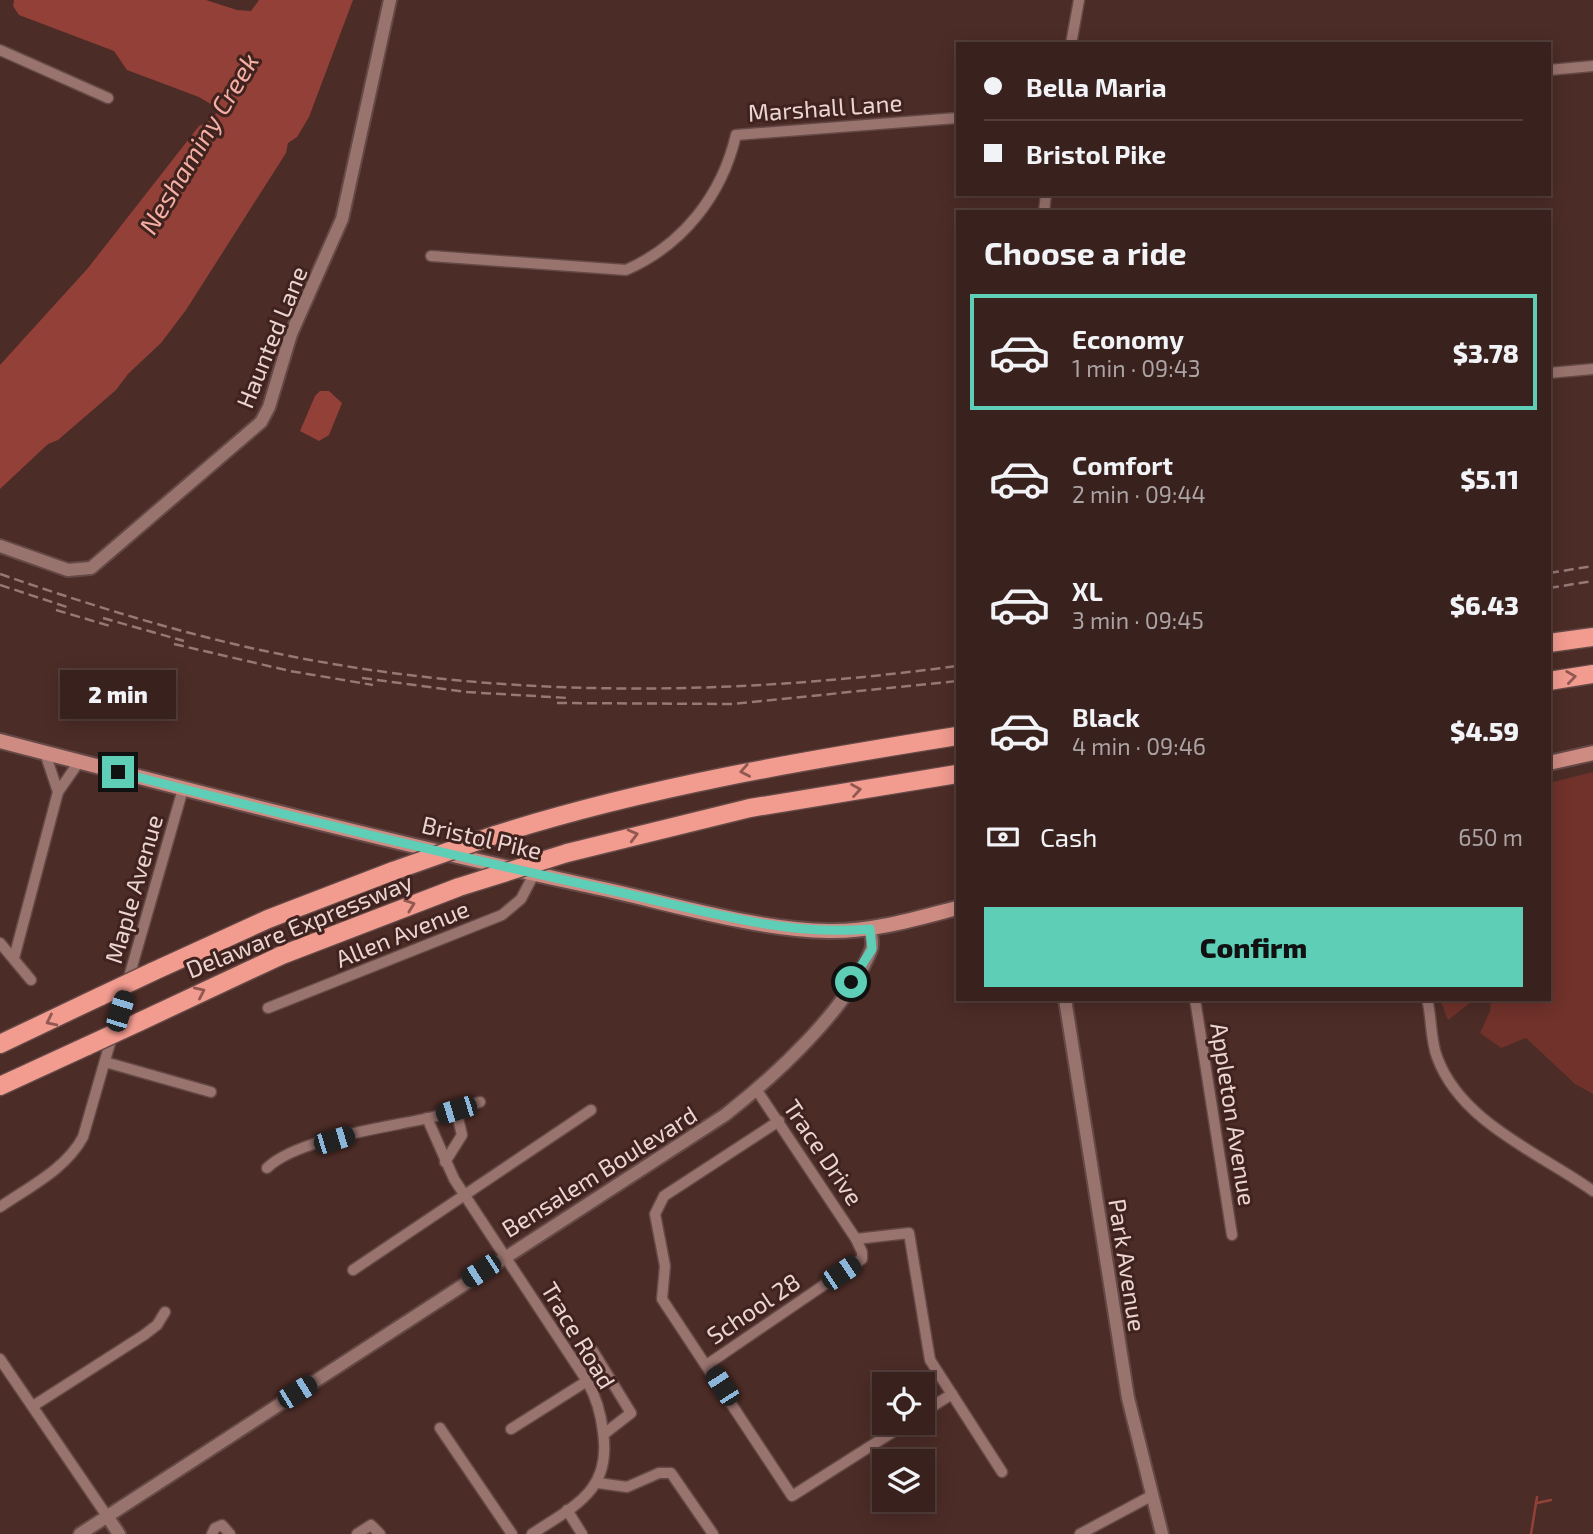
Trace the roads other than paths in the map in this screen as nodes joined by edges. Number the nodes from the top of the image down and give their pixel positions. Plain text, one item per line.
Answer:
1 (390, 0) edge
2 (1079, 0) edge
3 (1072, 42) edge
4 (0, 50) edge
5 (1593, 66) edge
6 (1551, 70) edge
7 (108, 98) dead end
8 (956, 118) edge
9 (431, 256) dead end
10 (1593, 369) edge
11 (1551, 373) edge
12 (0, 546) edge
13 (1593, 637) edge
14 (1551, 643) edge
15 (1593, 674) edge
16 (1551, 681) edge
17 (956, 736) edge
18 (0, 741) edge
19 (46, 753) junction
20 (1593, 753) edge
21 (79, 762) junction
22 (1551, 763) edge
23 (956, 774) edge
24 (183, 789) junction
25 (58, 792) junction
26 (534, 874) junction
27 (956, 908) edge
28 (870, 929) junction
29 (0, 943) edge
30 (14, 958) junction
31 (31, 980) dead end
32 (1065, 1001) edge
33 (1195, 1001) edge
34 (1427, 1001) edge
35 (268, 1008) dead end
36 (0, 1044) edge
37 (105, 1062) junction
38 (0, 1086) edge
39 (756, 1090) junction
40 (211, 1091) dead end
41 (480, 1102) dead end
42 (456, 1110) junction
43 (591, 1110) dead end
44 (427, 1118) junction
45 (779, 1121) junction
46 (445, 1162) junction
47 (267, 1168) dead end
48 (1593, 1191) edge
49 (464, 1196) junction
50 (0, 1207) edge
51 (1232, 1235) dead end
52 (856, 1239) junction
53 (503, 1257) junction
54 (353, 1270) dead end
55 (165, 1312) dead end
56 (593, 1351) dead end
57 (0, 1359) edge
58 (708, 1364) junction
59 (587, 1381) junction
60 (953, 1394) junction
61 (935, 1405) edge
62 (33, 1406) junction
63 (440, 1428) dead end
64 (511, 1429) dead end
65 (604, 1434) junction
66 (888, 1435) edge
67 (1002, 1472) dead end
68 (598, 1483) junction
69 (1151, 1496) junction
70 (567, 1510) junction
71 (107, 1516) junction
72 (80, 1534) edge
73 (119, 1534) edge
74 (212, 1534) edge
75 (230, 1534) edge
76 (357, 1534) edge
77 (380, 1534) edge
78 (512, 1534) edge
79 (532, 1534) edge
80 (582, 1534) edge
81 (713, 1534) edge
82 (1080, 1534) edge
83 (1162, 1534) edge

1 - 12 street, Haunted Lane
2 - 3 street
4 - 7 street
5 - 6 street
8 - 9 street, Marshall Lane
10 - 11 street
13 - 14 highway
16 -> 15 highway
17 -> 36 highway, Delaware Expressway, bridge
18 - 19 main road, Bristol Pike
19 - 21 main road, Bristol Pike
19 - 25 street
20 - 22 main road
21 - 24 main road, Bristol Pike
21 - 25 street
38 -> 23 highway, Delaware Expressway, bridge
24 - 26 main road, Bristol Pike
24 - 37 street, Maple Avenue
25 - 30 street
26 - 28 main road, Bristol Pike
26 - 35 street, Allen Avenue
27 - 28 main road, Bristol Pike
28 - 39 street, Bensalem Boulevard
29 - 30 street
30 - 31 street
32 - 69 street, Park Avenue
33 - 51 street, Appleton Avenue
34 - 48 street
37 - 40 street
37 - 50 street, Maple Avenue
39 - 45 street, Trace Drive
39 - 53 street, Bensalem Boulevard
41 - 42 street
42 - 44 street
42 - 46 street
43 - 49 street
44 - 46 street, Trace Road
44 - 47 street
45 - 52 street, Trace Drive
45 - 58 street, School 28
46 - 49 street, Trace Road
49 - 53 street, Trace Road
49 - 54 street
52 - 58 street, School 28
52 - 60 street
53 - 59 street, Trace Road
53 - 71 street, Bensalem Boulevard
55 - 62 street
56 - 65 street
57 - 62 street
58 - 66 street, School 28
59 - 64 street
59 - 65 street, Trace Road
60 - 61 street
60 - 67 street
62 - 71 street
63 - 78 street
65 - 68 street, Trace Road
68 - 70 street
68 - 81 street
69 - 82 street
69 - 83 street, Park Avenue
70 - 79 street
70 - 80 street
71 - 72 street, Bensalem Boulevard
71 - 73 street
74 - 75 street
76 - 77 street

